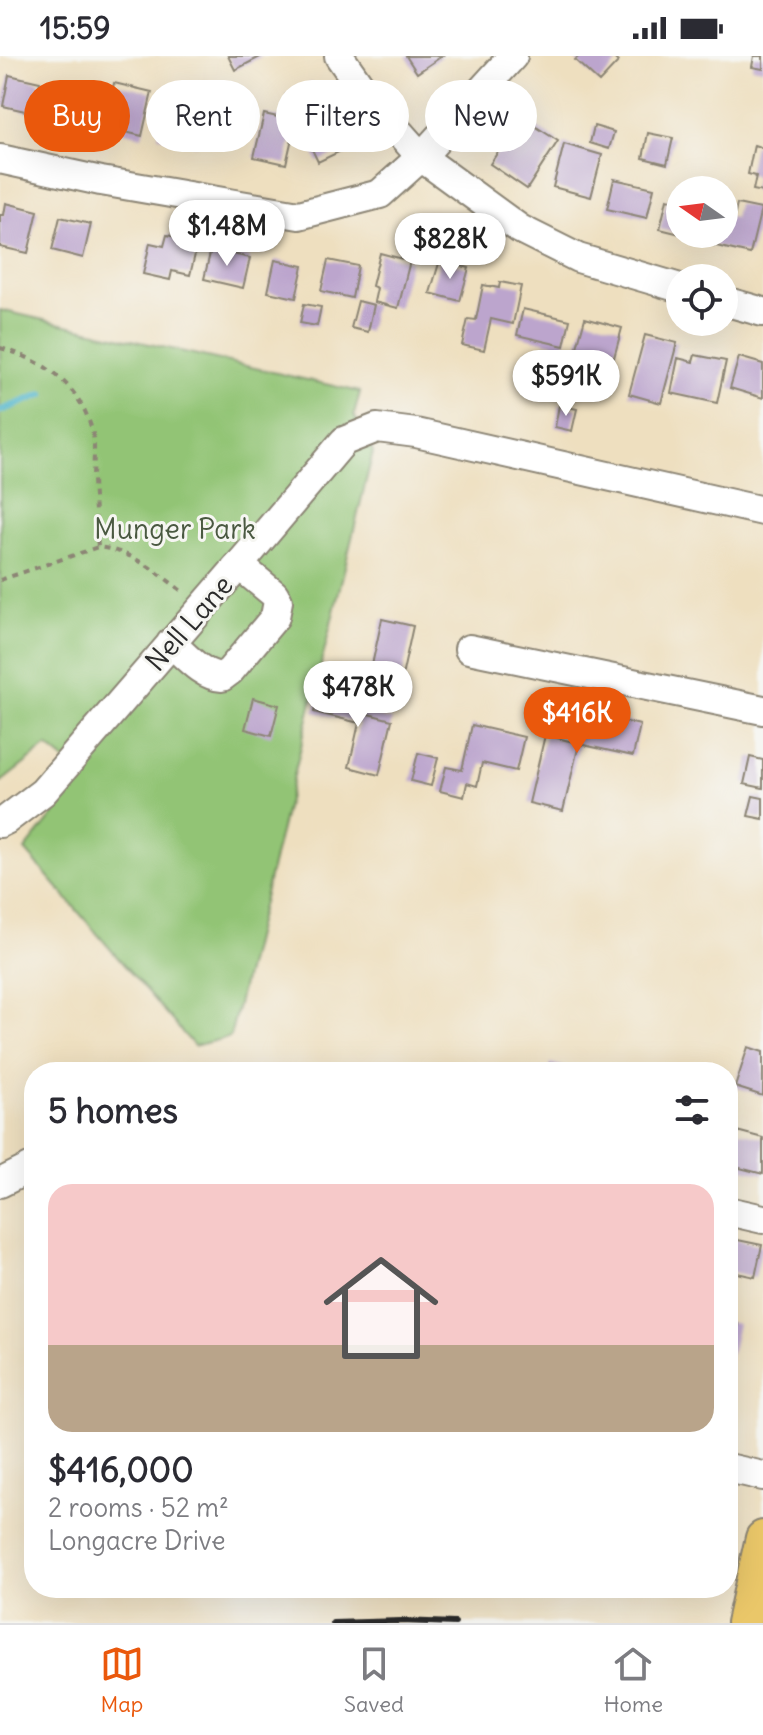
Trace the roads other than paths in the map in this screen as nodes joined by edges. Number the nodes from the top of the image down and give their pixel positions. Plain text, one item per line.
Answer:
1 (339, 56) edge
2 (513, 56) edge
3 (421, 157) junction
4 (0, 159) edge
5 (666, 284) edge
6 (738, 305) edge
7 (763, 312) edge
8 (763, 511) edge
9 (239, 565) junction
10 (171, 643) junction
11 (469, 649) dead end
12 (763, 710) edge
13 (0, 823) edge
14 (24, 1171) edge
15 (0, 1183) edge
16 (738, 1213) edge
17 (763, 1219) edge
18 (738, 1470) edge
19 (763, 1476) edge
20 (763, 1538) edge
21 (744, 1623) edge

1 - 3 street
2 - 3 street
3 - 4 street
3 - 5 street
6 - 7 street
8 - 9 street, Nell Lane
9 - 10 street, Nell Lane
9 - 10 street
10 - 13 street, Nell Lane
11 - 12 street
14 - 15 street
16 - 17 street
18 - 19 street
20 - 21 main road

